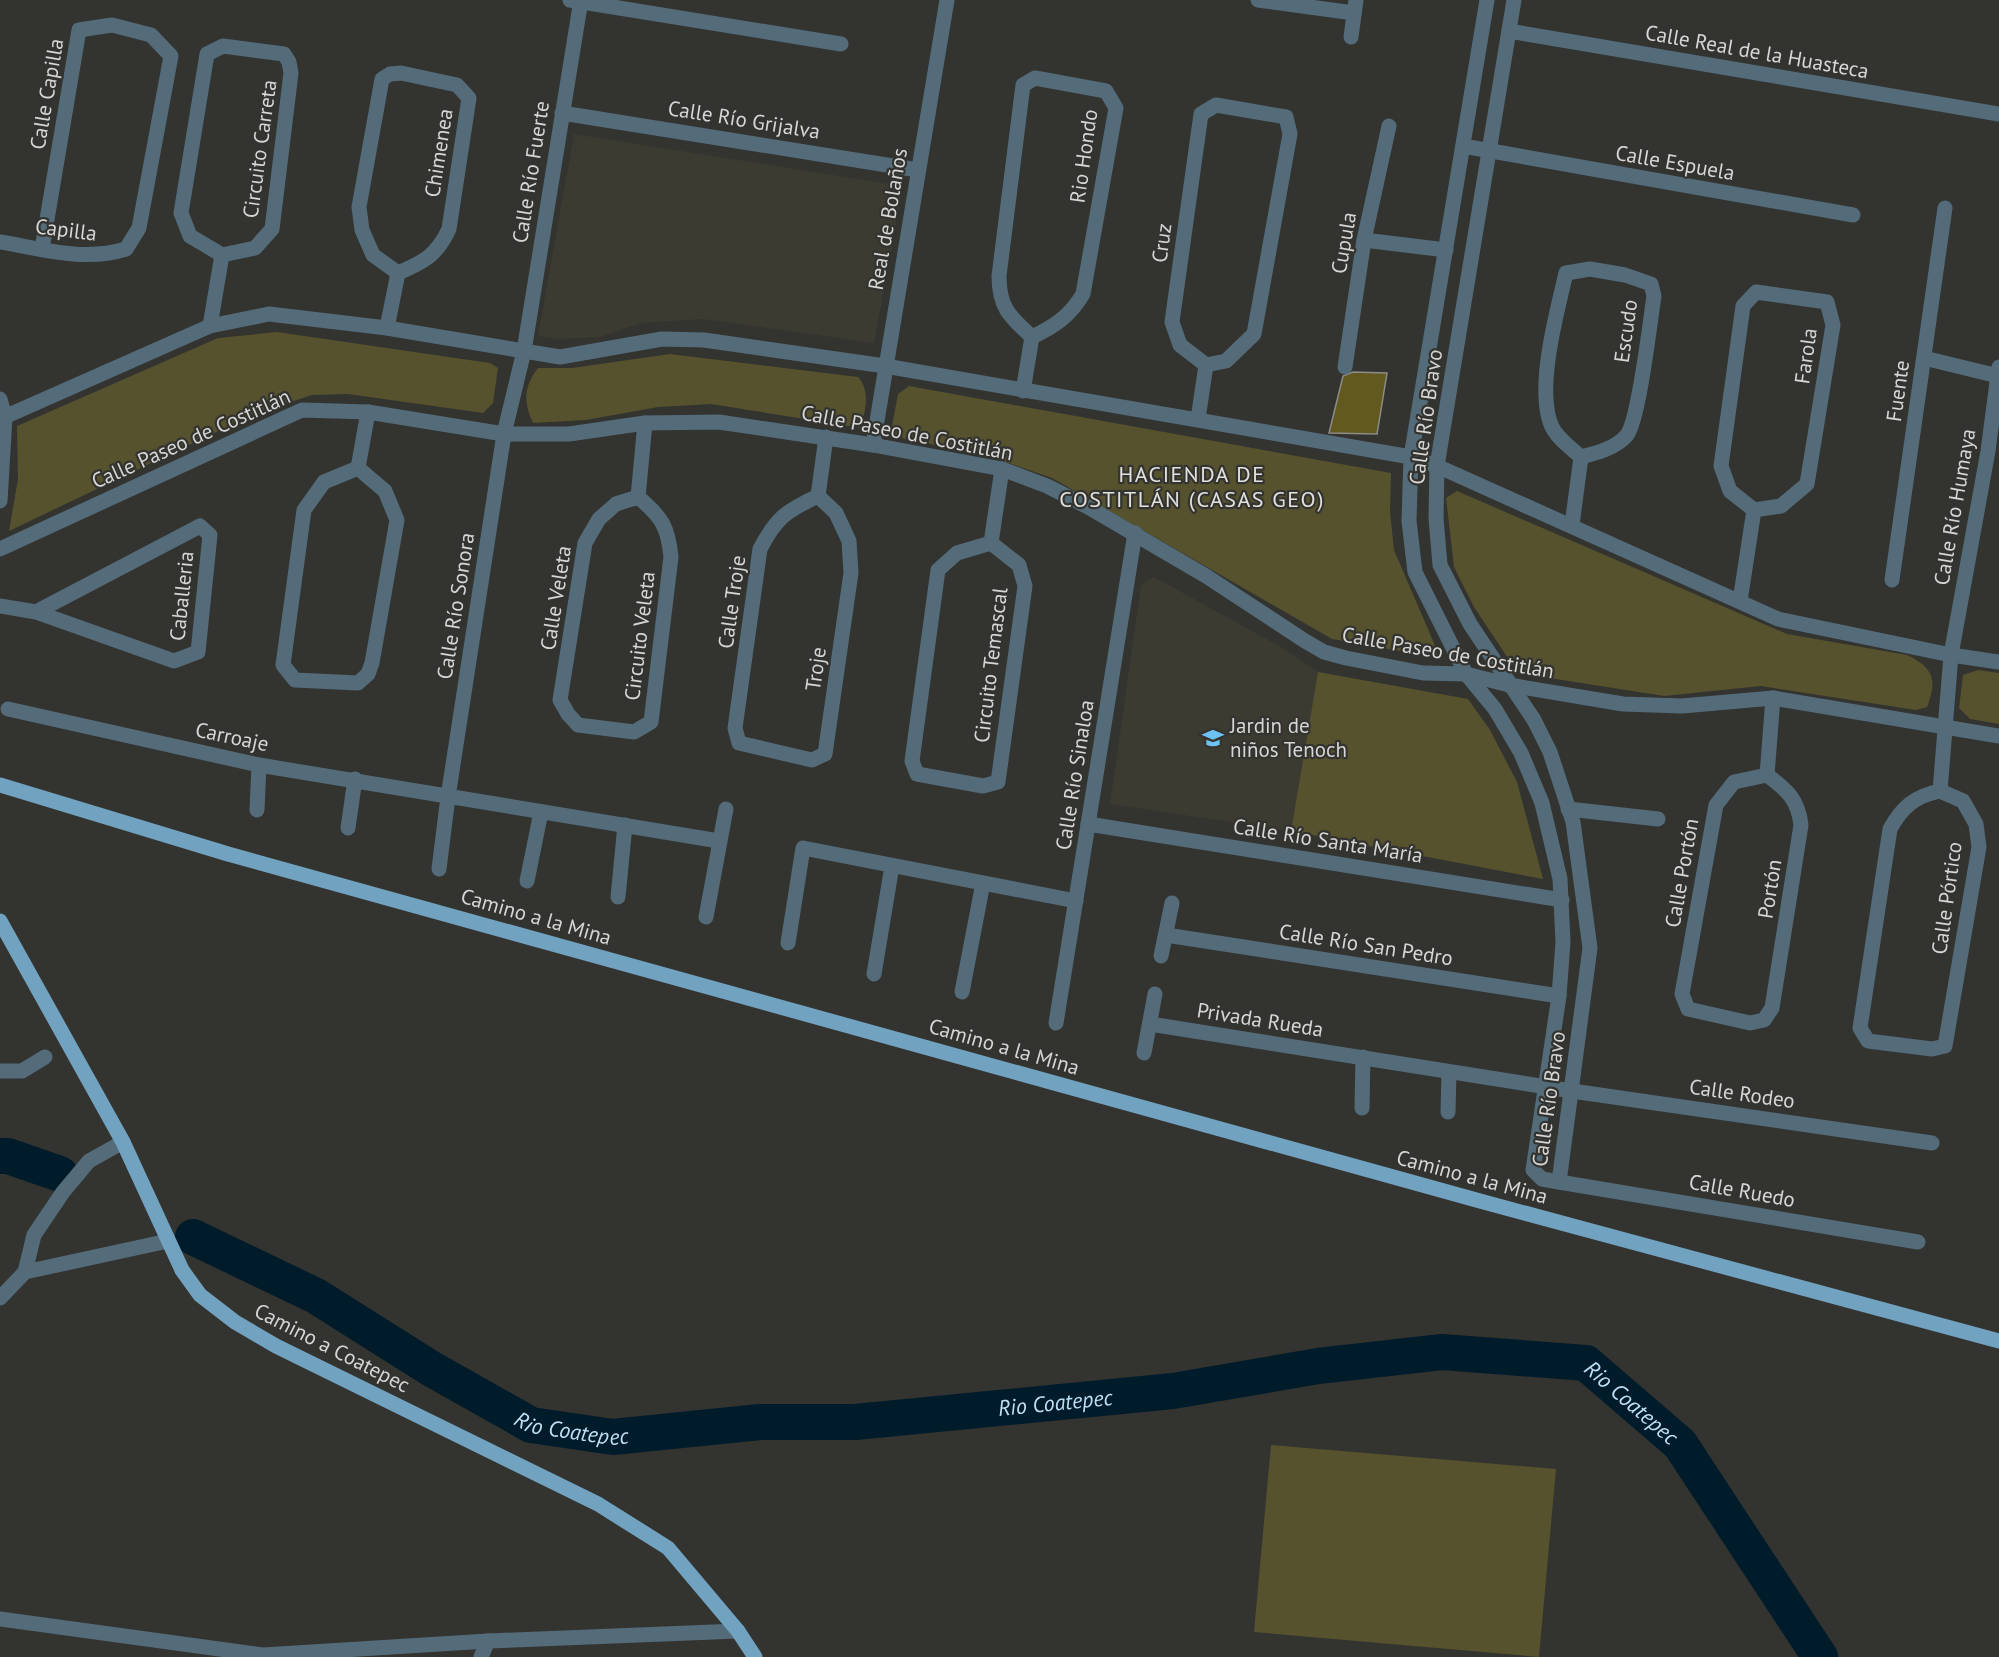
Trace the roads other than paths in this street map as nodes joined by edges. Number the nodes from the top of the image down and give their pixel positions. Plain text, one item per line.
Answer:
1 (947, 0) edge
2 (1258, 0) edge
3 (1486, 0) edge
4 (1514, 0) edge
5 (577, 1) edge
6 (1355, 7) edge
7 (1509, 31) junction
8 (1351, 37) dead end
9 (841, 44) dead end
10 (562, 113) junction
11 (1999, 114) edge
12 (1389, 126) dead end
13 (1463, 146) junction
14 (1489, 152) junction
15 (918, 170) junction
16 (1945, 208) dead end
17 (1854, 215) dead end
18 (1364, 240) junction
19 (0, 242) edge
20 (42, 249) junction
21 (126, 249) joint
22 (1446, 250) junction
23 (222, 255) junction
24 (398, 273) junction
25 (210, 326) junction
26 (387, 328) junction
27 (1032, 337) junction
28 (524, 351) junction
29 (1924, 358) junction
30 (1206, 365) junction
31 (885, 366) junction
32 (1345, 367) dead end
33 (1998, 371) edge
34 (1023, 391) junction
35 (0, 399) edge
36 (368, 412) junction
37 (2, 418) edge
38 (1198, 419) junction
39 (645, 423) junction
40 (504, 434) junction
41 (826, 437) junction
42 (873, 445) junction
43 (1993, 452) edge
44 (1411, 457) junction
45 (1581, 457) junction
46 (1437, 465) junction
47 (358, 468) junction
48 (1002, 469) junction
49 (818, 496) junction
50 (638, 497) junction
51 (0, 501) edge
52 (1754, 510) junction
53 (1572, 525) junction
54 (1136, 533) junction
55 (991, 543) junction
56 (0, 549) edge
57 (1892, 580) dead end
58 (1740, 601) junction
59 (0, 606) edge
60 (36, 612) junction
61 (1951, 656) junction
62 (1999, 662) edge
63 (1466, 674) junction
64 (1509, 685) junction
65 (1773, 698) junction
66 (560, 700) joint
67 (8, 709) dead end
68 (735, 728) joint
69 (1944, 728) junction
70 (1999, 736) edge
71 (259, 765) junction
72 (1767, 775) junction
73 (355, 779) junction
74 (0, 785) edge
75 (1940, 791) junction
76 (448, 797) junction
77 (726, 809) dead end
78 (1568, 809) junction
79 (256, 810) dead end
80 (541, 812) junction
81 (1658, 819) dead end
82 (1088, 824) junction
83 (625, 825) junction
84 (348, 828) dead end
85 (718, 841) junction
86 (892, 866) junction
87 (439, 869) dead end
88 (527, 881) dead end
89 (983, 883) junction
90 (618, 897) dead end
91 (1562, 900) junction
92 (1076, 901) junction
93 (1172, 903) dead end
94 (706, 917) dead end
95 (0, 921) edge
96 (1166, 935) junction
97 (788, 943) dead end
98 (1161, 956) dead end
99 (874, 974) dead end
100 (962, 992) dead end
101 (1155, 994) dead end
102 (1559, 996) junction
103 (1764, 1020) joint
104 (1056, 1023) dead end
105 (1150, 1024) junction
106 (1144, 1053) dead end
107 (45, 1057) dead end
108 (1363, 1057) junction
109 (0, 1071) edge
110 (1449, 1072) junction
111 (1546, 1086) junction
112 (1572, 1091) junction
113 (1362, 1108) dead end
114 (1448, 1112) dead end
115 (123, 1142) junction
116 (1932, 1143) dead end
117 (1559, 1182) junction
118 (168, 1241) junction
119 (1918, 1242) dead end
120 (25, 1272) junction
121 (0, 1298) edge
122 (1999, 1341) edge
123 (0, 1619) edge
124 (738, 1631) junction
125 (488, 1641) junction
126 (481, 1657) edge
127 (755, 1657) edge

1 - 15 street, Real de Bolaños
2 - 6 street
3 - 13 street, Calle Río Bravo
4 - 7 street, Calle Río Bravo
5 - 9 street
5 - 10 street, Calle Río Fuerte
6 - 8 street
7 - 11 street, Calle Real de la Huasteca
7 - 14 street, Calle Río Bravo
10 - 15 street, Calle Río Grijalva
10 - 28 street, Calle Río Fuerte
12 - 18 street, Cupula
13 - 14 street, Calle Espuela
13 - 22 street, Calle Río Bravo
14 - 17 street, Calle Espuela
14 - 46 street, Calle Río Bravo
15 - 31 street, Real de Bolaños
16 - 29 street, Fuente
18 - 22 street
18 - 32 street, Cupula
19 - 20 street, Capilla
20 - 21 street, Capilla
20 - 21 street, Calle Capilla
22 - 44 street, Calle Río Bravo
23 - 23 street, Circuito Carreta
23 - 25 street
24 - 24 street, Chimenea
24 - 26 street
25 - 26 street
25 - 37 street
26 - 28 street
27 - 27 street, Rio Hondo
27 - 34 street
28 - 31 street
28 - 40 street, Calle Río Sonora
29 - 33 street
29 - 57 street, Fuente
30 - 30 street, Cruz
30 - 38 street
31 - 34 street
31 - 42 street, Real de Bolaños
33 - 43 street, Calle Río Humaya
34 - 38 street
35 - 37 street
36 - 40 street, Calle Paseo de Costitlán
36 - 47 street
36 - 56 street, Calle Paseo de Costitlán
37 - 51 street
38 - 44 street
39 - 40 street, Calle Paseo de Costitlán
39 - 41 street, Calle Paseo de Costitlán
39 - 50 street
40 - 76 street, Calle Río Sonora
41 - 42 street, Calle Paseo de Costitlán
41 - 49 street
42 - 48 street, Calle Paseo de Costitlán
43 - 61 street, Calle Río Humaya
44 - 46 street
44 - 63 street, Calle Río Bravo
45 - 45 street, Escudo
45 - 53 street
46 - 53 street
46 - 64 street, Calle Río Bravo
47 - 47 street
48 - 54 street, Calle Paseo de Costitlán
48 - 55 street
49 - 68 street, Calle Troje
49 - 68 street, Troje
50 - 66 street, Calle Veleta
50 - 66 street, Circuito Veleta
52 - 52 street, Farola
52 - 58 street
53 - 58 street
54 - 63 street, Calle Paseo de Costitlán
54 - 82 street, Calle Río Sinaloa
55 - 55 street, Circuito Temascal
58 - 61 street
59 - 60 street, Caballeria
60 - 60 street, Caballeria
61 - 62 street
61 - 69 street, Calle Río Humaya
63 - 64 street, Calle Paseo de Costitlán
63 - 91 street, Calle Río Bravo
64 - 65 street, Calle Paseo de Costitlán
64 - 78 street, Calle Río Bravo
65 - 69 street, Calle Paseo de Costitlán
65 - 72 street
67 - 71 street, Carroaje
69 - 70 street, Calle Paseo de Costitlán
69 - 75 street, Calle Río Humaya
71 - 73 street, Carroaje
71 - 79 street
72 - 103 street, Portón
72 - 103 street, Calle Portón
73 - 76 street, Carroaje
73 - 84 street
74 - 122 main road, Camino a la Mina
75 - 75 street, Calle Pórtico
76 - 80 street, Carroaje
76 - 87 street, Calle Río Sonora
77 - 85 street
78 - 81 street
78 - 112 street, Calle Río Bravo
80 - 83 street, Carroaje
80 - 88 street
82 - 91 street, Calle Río Santa María
82 - 92 street, Calle Río Sinaloa
83 - 85 street, Carroaje
83 - 90 street
85 - 94 street
86 - 89 street
86 - 97 street
86 - 99 street
89 - 92 street
89 - 100 street
91 - 102 street, Calle Río Bravo
92 - 104 street, Calle Río Sinaloa
93 - 96 street
95 - 115 main road, Camino a Coatepec
96 - 98 street
96 - 102 street, Calle Río San Pedro
101 - 105 street
102 - 111 street, Calle Río Bravo
105 - 106 street
105 - 108 street, Privada Rueda
107 - 109 street
108 - 110 street, Privada Rueda
108 - 113 street
110 - 111 street, Privada Rueda
110 - 114 street
111 - 112 street, Calle Rodeo
111 - 117 street, Calle Río Bravo
112 - 116 street, Calle Rodeo
112 - 117 street, Calle Río Bravo
115 - 118 main road, Camino a Coatepec
115 - 120 street
117 - 119 street, Calle Ruedo
118 - 120 street
118 - 124 main road, Camino a Coatepec
120 - 121 street
123 - 125 street
124 - 125 street
124 - 127 main road, Camino a Coatepec
125 - 126 street

